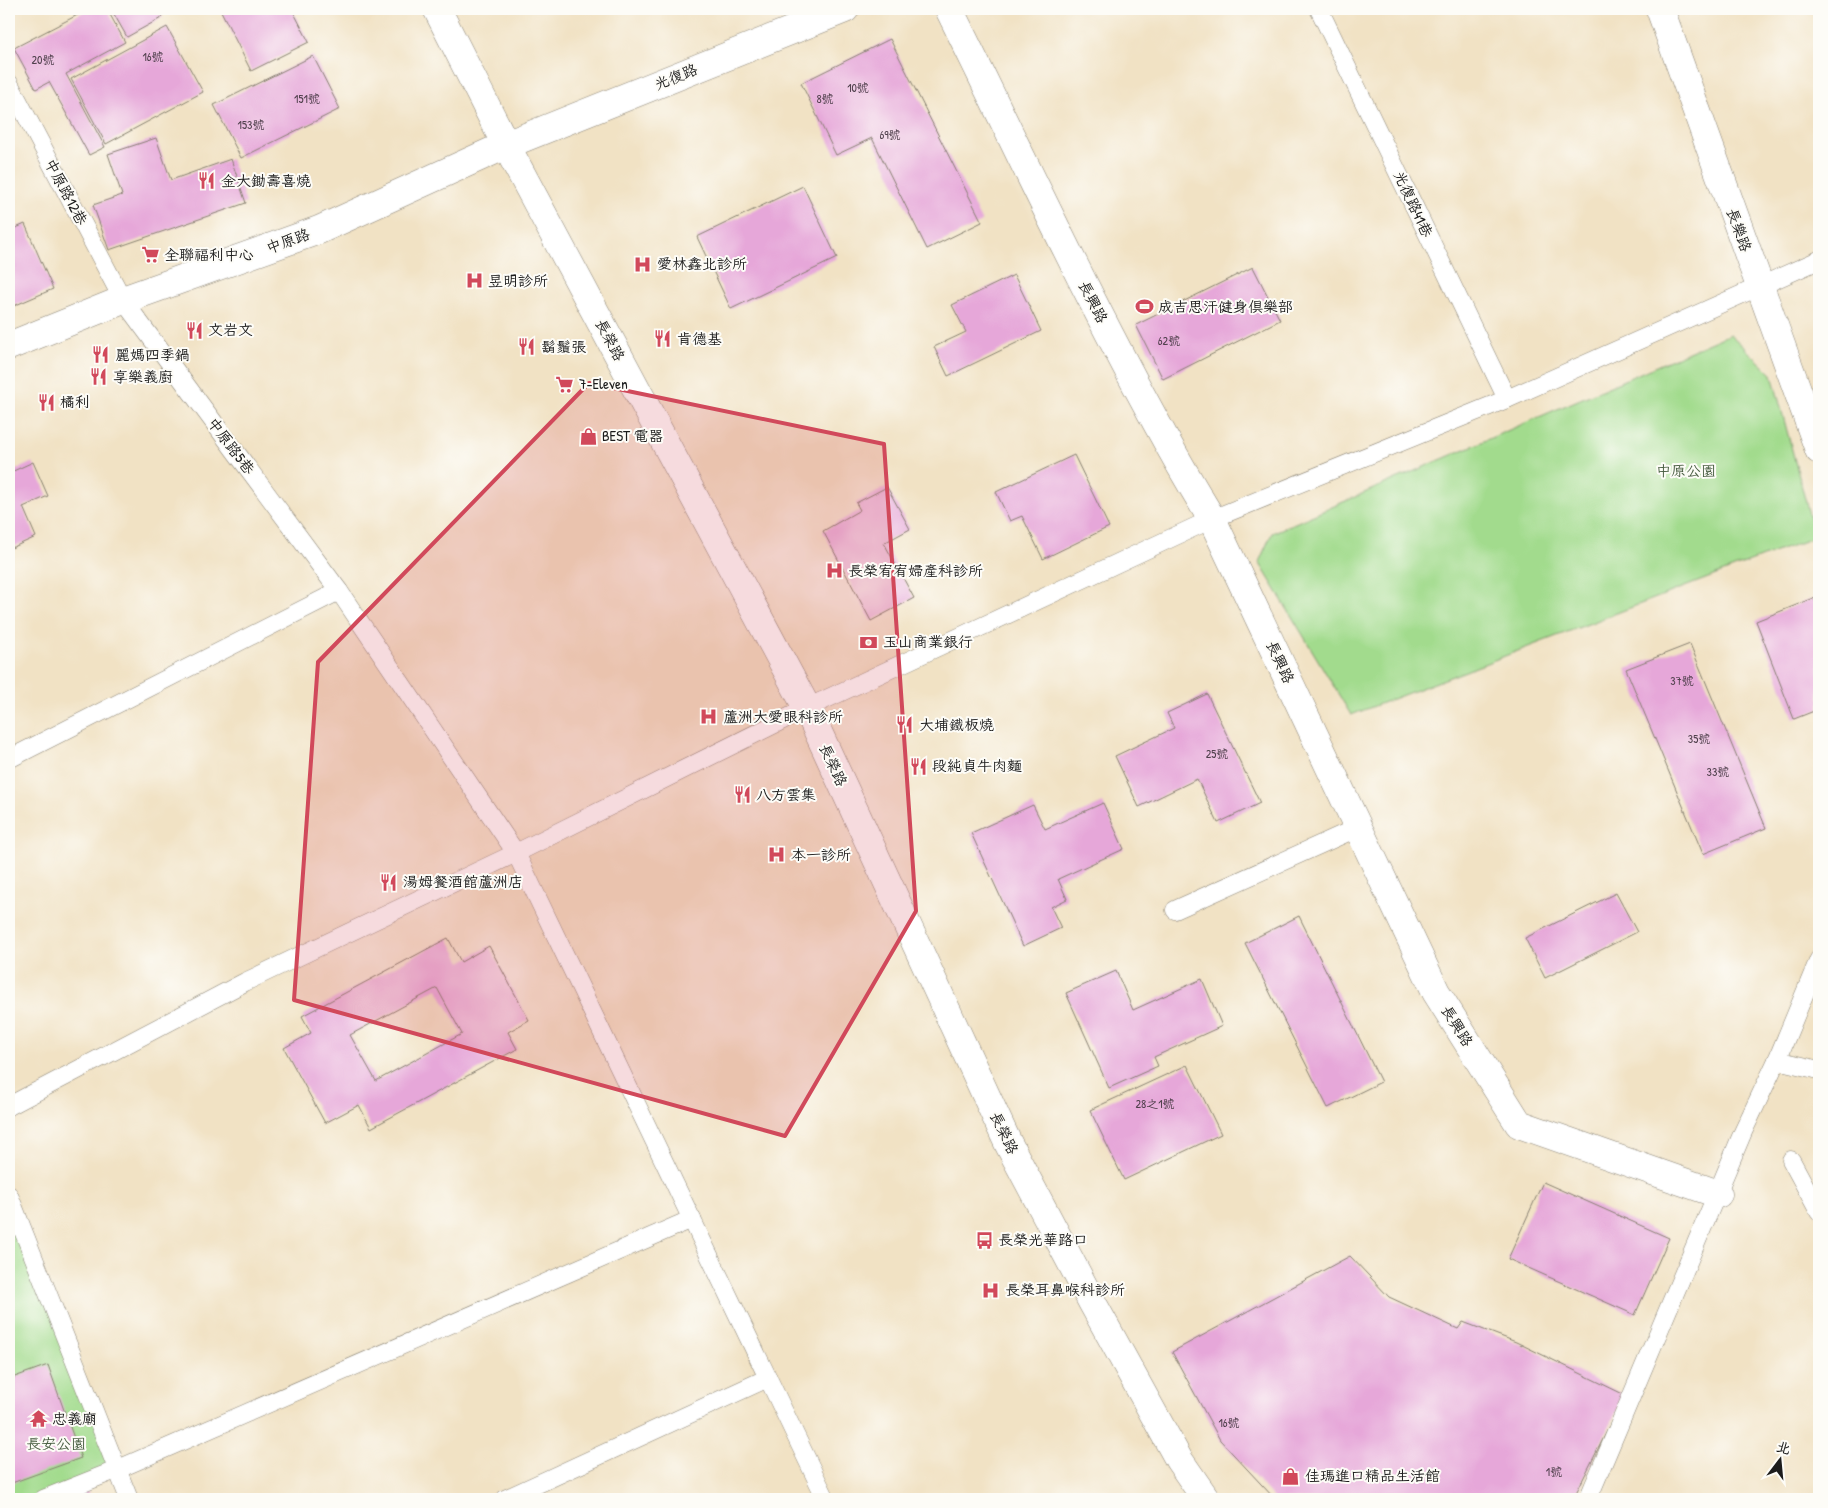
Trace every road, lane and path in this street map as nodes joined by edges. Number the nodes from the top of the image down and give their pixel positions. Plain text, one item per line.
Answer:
1 (437, 9) edge
2 (846, 9) edge
3 (949, 9) edge
4 (1319, 9) edge
5 (1660, 9) edge
6 (9, 83) edge
7 (506, 145) junction
8 (1819, 260) edge
9 (1759, 287) junction
10 (123, 300) junction
11 (9, 346) edge
12 (1508, 399) junction
13 (1819, 450) edge
14 (1212, 519) junction
15 (338, 591) junction
16 (807, 708) junction
17 (9, 759) edge
18 (1359, 827) junction
19 (516, 853) junction
20 (1175, 910) dead end
21 (1819, 959) edge
22 (1777, 1060) junction
23 (1819, 1070) edge
24 (9, 1106) edge
25 (1791, 1160) dead end
26 (1718, 1194) junction
27 (9, 1195) edge
28 (1819, 1212) edge
29 (692, 1219) junction
30 (768, 1378) junction
31 (116, 1470) junction
32 (43, 1499) edge
33 (129, 1499) edge
34 (505, 1499) edge
35 (826, 1499) edge
36 (1206, 1499) edge
37 (1588, 1499) edge

1 - 7 street, 長榮路
2 - 7 street, 光復路
3 - 14 street, 長興路
4 - 12 lane, 光復路41巷
5 - 9 street, 長樂路
6 - 10 lane, 中原路12巷
7 - 10 street, 中原路
7 - 16 street, 長榮路
8 - 9 lane
9 - 12 lane
9 - 13 street, 長樂路
10 - 11 street, 中原路
10 - 15 lane, 中原路5巷
12 - 14 lane
14 - 16 lane
14 - 18 street, 長興路
15 - 17 lane
15 - 19 lane, 中原路5巷
16 - 19 lane
16 - 36 street, 長榮路
18 - 20 lane
18 - 26 street, 長興路
19 - 24 lane
19 - 29 lane, 中原路5巷
21 - 22 lane
22 - 23 lane
22 - 26 lane
25 - 28 lane
26 - 37 lane
27 - 31 lane
29 - 30 lane, 中原路5巷
29 - 31 lane
30 - 34 lane
30 - 35 lane, 中原路5巷
31 - 32 lane
31 - 33 lane

